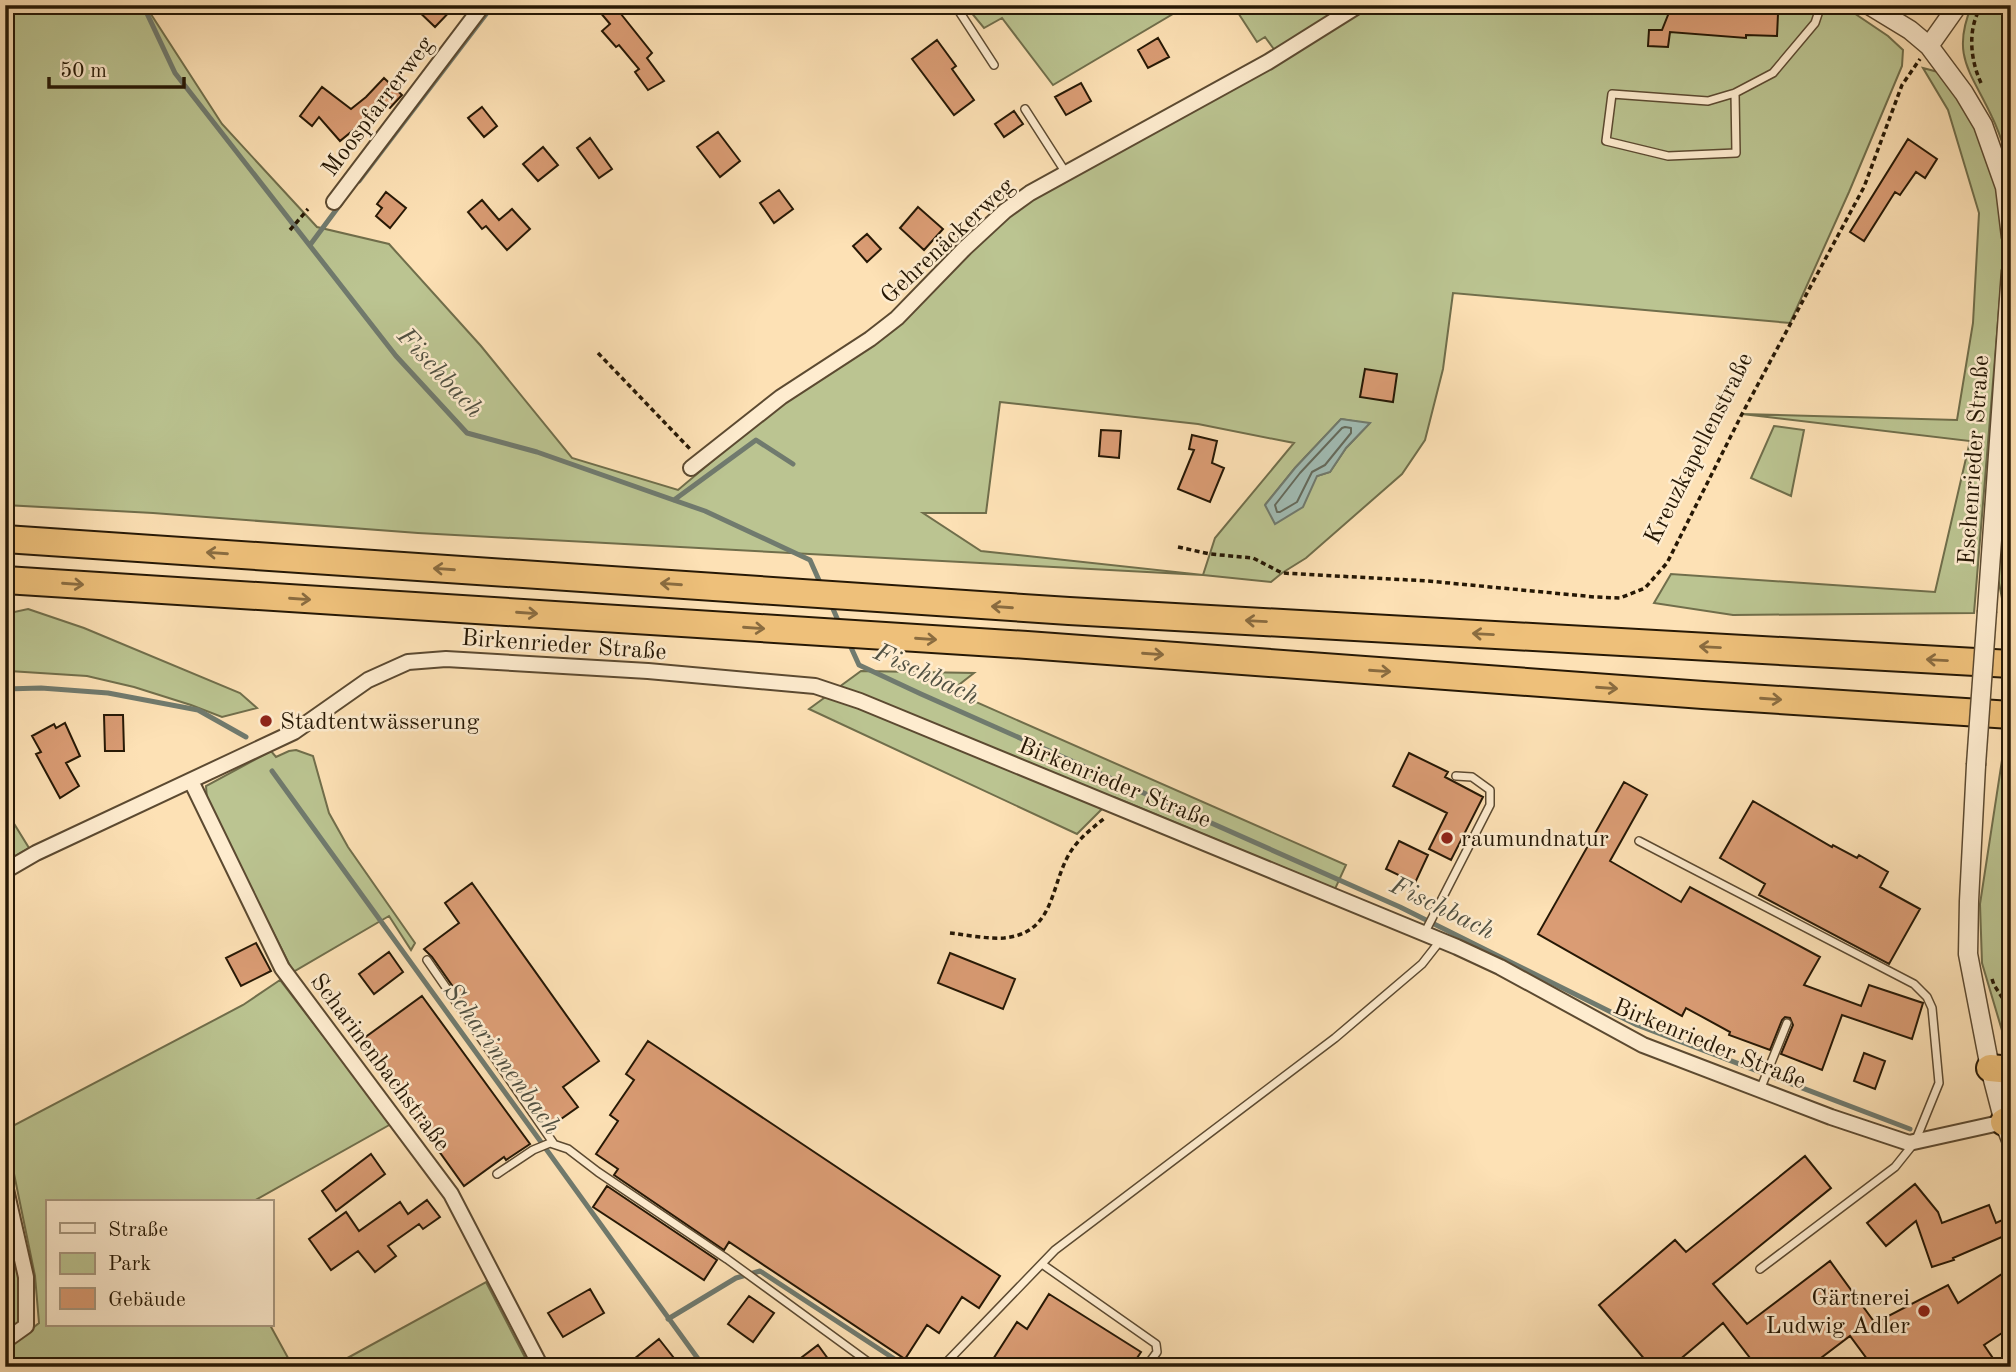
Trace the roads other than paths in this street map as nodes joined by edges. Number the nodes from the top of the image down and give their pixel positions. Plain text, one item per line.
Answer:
1 (483, 5) edge
2 (955, 5) edge
3 (1359, 5) edge
4 (1821, 5) edge
5 (1868, 5) edge
6 (1958, 5) edge
7 (1929, 46) junction
8 (994, 65) dead end
9 (1735, 93) junction
10 (1025, 108) dead end
11 (1066, 173) junction
12 (334, 202) dead end
13 (2011, 237) edge
14 (2011, 271) edge
15 (696, 464) road end
16 (5, 539) edge
17 (5, 580) edge
18 (2009, 663) edge
19 (2011, 715) edge
20 (1456, 776) dead end
21 (191, 781) junction
22 (1639, 841) dead end
23 (5, 871) edge
24 (1424, 933) junction
25 (1440, 941) junction
26 (427, 960) dead end
27 (1787, 1023) dead end
28 (2000, 1069) edge
29 (1761, 1088) junction
30 (2008, 1127) edge
31 (1915, 1142) junction
32 (552, 1144) junction
33 (496, 1174) dead end
34 (5, 1185) edge
35 (1042, 1264) junction
36 (1760, 1269) dead end
37 (5, 1341) edge
38 (541, 1367) edge
39 (875, 1367) edge
40 (942, 1367) edge
41 (1146, 1367) edge

1 - 12 street, Moospfarrerweg
2 - 8 lane
3 - 11 street, Gehrenäckerweg
4 - 9 lane
5 - 7 street
6 - 7 street
7 - 13 street
9 - 9 lane
10 - 11 lane
11 - 15 street, Gehrenäckerweg
14 - 28 street, Eschenrieder Straße, bridge
18 -> 16 highway
17 -> 19 highway
20 - 24 lane
21 - 23 street, Birkenrieder Straße
21 - 24 street, Birkenrieder Straße
21 - 38 street, Scharinenbachstraße
22 - 31 lane
24 - 25 street, Birkenrieder Straße
25 - 29 street, Birkenrieder Straße
25 - 35 lane
26 - 32 lane
27 - 29 lane
28 - 30 street
29 - 31 street, Birkenrieder Straße
30 - 31 street, Birkenrieder Straße
31 - 36 lane
32 - 33 lane
32 - 39 lane
34 - 37 street
35 - 40 lane
35 - 41 lane

